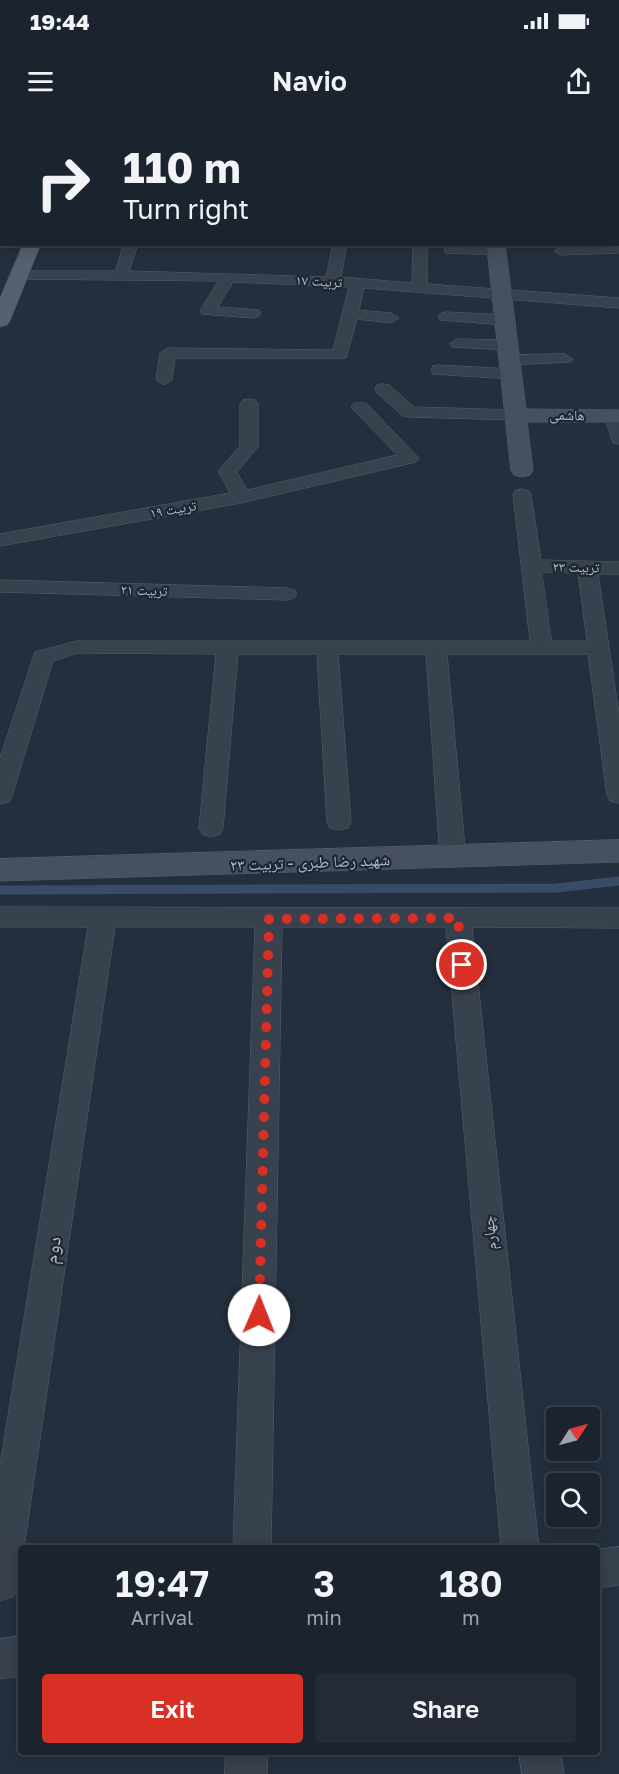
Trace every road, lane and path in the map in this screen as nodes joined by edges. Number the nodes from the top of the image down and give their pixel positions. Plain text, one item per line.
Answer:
1 (31, 246) edge
2 (130, 246) edge
3 (340, 246) edge
4 (420, 246) edge
5 (612, 247) edge
6 (496, 248) edge
7 (451, 250) dead end
8 (561, 251) dead end
9 (619, 265) edge
10 (19, 275) junction
11 (120, 277) junction
12 (228, 277) junction
13 (333, 281) junction
14 (358, 283) junction
15 (418, 288) junction
16 (502, 294) junction
17 (618, 304) edge
18 (253, 313) dead end
19 (350, 314) junction
20 (446, 316) dead end
21 (391, 318) dead end
22 (505, 320) junction
23 (0, 321) edge
24 (458, 344) dead end
25 (565, 359) dead end
26 (510, 360) junction
27 (439, 370) dead end
28 (164, 380) dead end
29 (383, 389) dead end
30 (249, 404) dead end
31 (360, 407) dead end
32 (516, 414) junction
33 (616, 416) edge
34 (619, 439) edge
35 (522, 470) dead end
36 (522, 495) dead end
37 (241, 497) junction
38 (0, 540) edge
39 (533, 566) junction
40 (586, 568) junction
41 (619, 568) edge
42 (0, 586) edge
43 (287, 594) dead end
44 (228, 646) junction
45 (327, 646) junction
46 (436, 647) junction
47 (542, 648) junction
48 (598, 648) junction
49 (619, 795) edge
50 (0, 796) edge
51 (339, 822) dead end
52 (211, 828) dead end
53 (619, 850) edge
54 (453, 858) junction
55 (0, 870) edge
56 (0, 917) edge
57 (103, 918) junction
58 (458, 918) junction
59 (619, 918) edge
60 (269, 919) junction
61 (252, 1545) edge
62 (520, 1545) edge
63 (619, 1566) edge
64 (600, 1569) edge
65 (0, 1582) edge
66 (18, 1656) edge
67 (0, 1659) edge
68 (247, 1755) edge
69 (540, 1755) edge
70 (246, 1774) edge
71 (543, 1774) edge

1 - 10 main road
2 - 11 street
3 - 13 street
4 - 15 street
5 - 8 street
5 - 9 street
6 - 7 street
6 - 16 street
10 - 11 street, تربیت ۱۷
10 - 23 main road
11 - 12 street, تربیت ۱۷
12 - 13 street, تربیت ۱۷
12 - 18 street
13 - 14 street, تربیت ۱۷
14 - 15 street, تربیت ۱۷
14 - 19 street
15 - 16 street, تربیت ۱۷
16 - 17 street, تربیت ۱۷
16 - 22 street
19 - 21 street
19 - 28 street
20 - 22 street
22 - 26 street
24 - 26 street
25 - 26 street
26 - 27 street
26 - 32 street
29 - 32 street
30 - 37 street
31 - 37 street, تربیت ۱۹
32 - 33 street, هاشمی
32 - 35 street
33 - 34 street
36 - 39 street
37 - 38 street, تربیت ۱۹
39 - 40 street, تربیت ۲۳
39 - 47 street
40 - 41 street, تربیت ۲۳
40 - 48 street
42 - 43 street, تربیت ۲۱
44 - 45 street
44 - 50 street
44 - 52 street
45 - 46 street
45 - 51 street
46 - 47 street
46 - 54 street
47 - 48 street
48 - 49 street
53 - 54 street, شهید رضا طبری - تربیت ۲۳
54 - 55 street, شهید رضا طبری - تربیت ۲۳
56 - 57 street
57 - 60 street
57 - 65 street, دوم
58 - 59 street
58 - 60 street
58 - 62 street, چهارم
60 - 61 street
63 - 64 street
66 - 67 street
68 - 70 street
69 - 71 street

